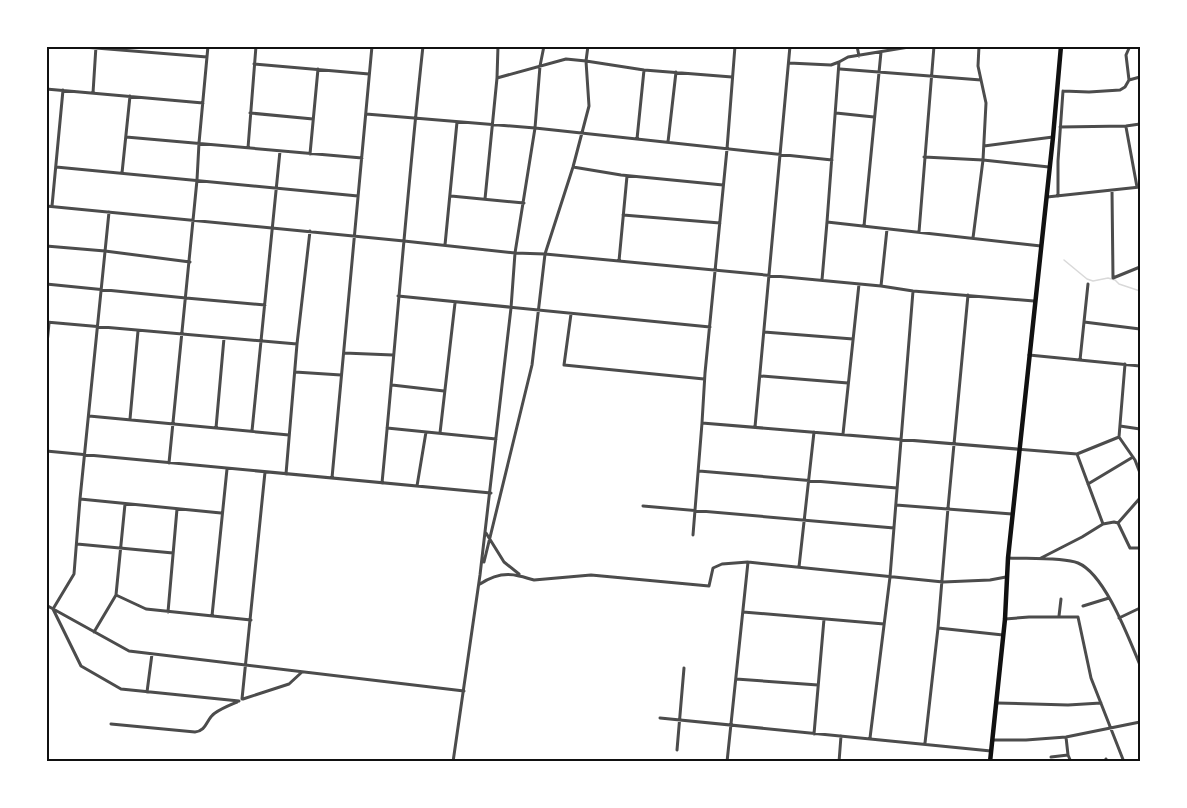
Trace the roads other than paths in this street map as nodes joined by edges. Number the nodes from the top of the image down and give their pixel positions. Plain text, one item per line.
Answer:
1 (71, 46) edge
2 (208, 46) edge
3 (256, 46) edge
4 (372, 46) edge
5 (423, 46) edge
6 (498, 46) edge
7 (544, 46) edge
8 (588, 46) edge
9 (735, 46) edge
10 (790, 46) edge
11 (857, 46) edge
12 (915, 46) edge
13 (934, 46) edge
14 (979, 46) edge
15 (1061, 46) edge
16 (1130, 46) edge
17 (96, 48) edge
18 (896, 48) edge
19 (881, 52) junction
20 (859, 56) junction
21 (207, 57) junction
22 (586, 61) junction
23 (839, 62) junction
24 (789, 63) junction
25 (254, 64) junction
26 (540, 66) junction
27 (318, 69) junction
28 (840, 69) junction
29 (644, 70) junction
30 (676, 72) junction
31 (879, 72) junction
32 (369, 74) junction
33 (931, 76) junction
34 (732, 77) junction
35 (1140, 77) edge
36 (497, 78) junction
37 (981, 80) junction
38 (1130, 80) junction
39 (46, 88) edge
40 (63, 90) junction
41 (1060, 91) junction
42 (93, 93) junction
43 (130, 96) junction
44 (203, 103) junction
45 (836, 112) junction
46 (250, 113) junction
47 (366, 114) junction
48 (874, 117) junction
49 (415, 118) junction
50 (313, 119) junction
51 (457, 122) junction
52 (1140, 124) edge
53 (492, 125) junction
54 (1125, 126) junction
55 (1060, 127) junction
56 (535, 129) junction
57 (582, 134) junction
58 (126, 137) junction
59 (1053, 137) junction
60 (637, 139) junction
61 (668, 142) junction
62 (199, 143) junction
63 (984, 146) junction
64 (248, 148) junction
65 (727, 149) junction
66 (280, 152) junction
67 (310, 154) junction
68 (780, 154) junction
69 (924, 157) junction
70 (362, 158) junction
71 (832, 160) junction
72 (983, 160) junction
73 (56, 167) junction
74 (573, 167) junction
75 (1049, 167) junction
76 (122, 173) junction
77 (627, 176) junction
78 (197, 180) junction
79 (723, 185) junction
80 (1139, 187) edge
81 (276, 188) junction
82 (1112, 190) junction
83 (358, 196) junction
84 (450, 196) junction
85 (1058, 196) junction
86 (1046, 197) junction
87 (485, 199) junction
88 (524, 203) junction
89 (46, 206) edge
90 (52, 206) junction
91 (109, 212) junction
92 (623, 215) junction
93 (194, 220) junction
94 (827, 222) junction
95 (720, 223) junction
96 (864, 226) junction
97 (272, 227) junction
98 (887, 229) junction
99 (310, 231) junction
100 (919, 232) junction
101 (354, 236) junction
102 (973, 238) junction
103 (404, 241) junction
104 (445, 245) junction
105 (46, 246) edge
106 (1041, 246) junction
107 (105, 251) junction
108 (515, 253) junction
109 (545, 254) junction
110 (190, 261) junction
111 (619, 261) junction
112 (1140, 267) edge
113 (716, 270) junction
114 (769, 275) junction
115 (822, 280) junction
116 (46, 284) edge
117 (860, 284) junction
118 (1088, 284) dead end
119 (881, 286) junction
120 (102, 289) junction
121 (913, 291) junction
122 (968, 295) junction
123 (398, 297) junction
124 (186, 298) junction
125 (1034, 301) junction
126 (455, 303) junction
127 (265, 305) junction
128 (511, 308) junction
129 (538, 311) junction
130 (571, 314) junction
131 (48, 322) edge
132 (1084, 322) junction
133 (710, 327) junction
134 (98, 328) junction
135 (1140, 329) edge
136 (138, 331) junction
137 (764, 332) junction
138 (183, 335) junction
139 (224, 338) junction
140 (853, 339) junction
141 (261, 341) junction
142 (297, 344) junction
143 (344, 353) junction
144 (46, 354) edge
145 (393, 355) junction
146 (1028, 355) junction
147 (1080, 360) junction
148 (1125, 364) junction
149 (1140, 366) edge
150 (295, 372) junction
151 (342, 375) junction
152 (760, 376) junction
153 (704, 380) junction
154 (848, 383) junction
155 (392, 385) junction
156 (444, 391) junction
157 (89, 416) junction
158 (130, 420) junction
159 (702, 423) junction
160 (174, 424) junction
161 (1120, 426) junction
162 (755, 427) junction
163 (216, 428) junction
164 (387, 428) junction
165 (1140, 429) edge
166 (252, 431) junction
167 (426, 432) junction
168 (814, 432) junction
169 (440, 433) junction
170 (843, 434) junction
171 (289, 435) junction
172 (1119, 437) junction
173 (496, 439) junction
174 (901, 439) junction
175 (954, 444) junction
176 (1019, 449) junction
177 (46, 451) edge
178 (1077, 454) junction
179 (84, 455) junction
180 (1133, 457) junction
181 (169, 463) junction
182 (227, 468) junction
183 (698, 471) junction
184 (265, 472) junction
185 (1140, 473) edge
186 (286, 474) junction
187 (332, 478) junction
188 (810, 480) junction
189 (382, 483) junction
190 (1088, 484) junction
191 (417, 486) junction
192 (897, 488) junction
193 (490, 494) junction
194 (1140, 498) edge
195 (80, 499) junction
196 (125, 504) junction
197 (896, 505) junction
198 (643, 506) dead end
199 (948, 508) junction
200 (177, 509) junction
201 (695, 510) junction
202 (222, 513) junction
203 (1012, 514) junction
204 (805, 519) junction
205 (1118, 523) junction
206 (1103, 524) junction
207 (894, 528) junction
208 (485, 533) junction
209 (693, 535) dead end
210 (489, 540) junction
211 (77, 544) junction
212 (121, 548) junction
213 (1140, 548) edge
214 (172, 553) junction
215 (1008, 558) junction
216 (1040, 559) junction
217 (748, 562) junction
218 (799, 567) junction
219 (480, 575) junction
220 (523, 577) junction
221 (890, 577) junction
222 (1006, 577) junction
223 (943, 582) junction
224 (479, 585) junction
225 (116, 595) junction
226 (1109, 598) junction
227 (1061, 599) dead end
228 (46, 605) edge
229 (1083, 606) dead end
230 (1140, 608) edge
231 (53, 609) junction
232 (168, 612) junction
233 (743, 612) junction
234 (212, 616) junction
235 (1059, 616) junction
236 (1119, 618) junction
237 (824, 619) junction
238 (1005, 619) junction
239 (250, 620) junction
240 (884, 624) junction
241 (938, 628) junction
242 (94, 632) junction
243 (1003, 635) junction
244 (152, 654) junction
245 (246, 665) junction
246 (1140, 665) edge
247 (684, 668) dead end
248 (302, 672) junction
249 (736, 679) junction
250 (818, 685) junction
251 (464, 691) junction
252 (147, 692) junction
253 (241, 700) junction
254 (997, 703) junction
255 (1101, 703) junction
256 (660, 718) dead end
257 (680, 720) junction
258 (1140, 722) edge
259 (111, 724) dead end
260 (730, 724) junction
261 (1111, 727) junction
262 (814, 734) junction
263 (841, 736) junction
264 (1066, 737) junction
265 (870, 738) junction
266 (993, 740) junction
267 (925, 743) junction
268 (677, 750) dead end
269 (991, 750) junction
270 (1068, 754) junction
271 (1051, 757) dead end
272 (1070, 761) edge
273 (453, 762) edge
274 (727, 762) edge
275 (839, 762) edge
276 (990, 762) edge
277 (1124, 762) edge

1 - 17 street
2 - 21 street
3 - 25 street
4 - 32 street
5 - 49 street
6 - 36 street
7 - 26 street
8 - 22 street
9 - 34 street
10 - 24 street
11 - 20 street
12 - 18 street
13 - 33 street
14 - 37 street
15 - 41 main road
16 - 38 street
17 - 21 street
17 - 42 street
18 - 19 street
19 - 20 street
19 - 31 street
20 - 23 street
21 - 44 street
22 - 26 street
22 - 29 street
22 - 57 street
23 - 24 street
23 - 28 street
24 - 68 street
25 - 27 street
25 - 46 street
26 - 36 street
26 - 56 street
27 - 32 street
27 - 50 street
28 - 31 street
28 - 45 street
29 - 30 street
29 - 60 street
30 - 34 street
30 - 61 street
31 - 33 street
31 - 48 street
32 - 47 street
33 - 37 street
33 - 69 street
34 - 65 street
35 - 38 street
36 - 53 street
37 - 63 street
38 - 41 street
39 - 40 street
40 - 42 street
40 - 73 street
41 - 55 street
41 - 59 main road
42 - 43 street
43 - 44 street
43 - 58 street
44 - 62 street
45 - 48 street
45 - 71 street
46 - 50 street
46 - 64 street
47 - 49 street
47 - 70 street
48 - 96 street
49 - 51 street
49 - 103 street
50 - 67 street
51 - 53 street
51 - 84 street
52 - 54 street
53 - 56 street
53 - 87 street
54 - 55 street
54 - 80 street
55 - 85 street
56 - 57 street
56 - 88 street
57 - 60 street
57 - 74 street
58 - 62 street
58 - 76 street
59 - 63 street
59 - 75 main road
60 - 61 street
61 - 65 street
62 - 64 street
62 - 78 street
63 - 72 street
64 - 66 street
65 - 68 street
65 - 79 street
66 - 67 street
66 - 81 street
67 - 70 street
68 - 71 street
68 - 114 street
69 - 72 street
69 - 100 street
70 - 83 street
71 - 94 street
72 - 75 street
72 - 102 street
73 - 76 street
73 - 90 street
74 - 77 street
74 - 109 street
75 - 86 main road
76 - 78 street
77 - 79 street
77 - 92 street
78 - 81 street
78 - 93 street
79 - 95 street
80 - 82 street
81 - 83 street
81 - 97 street
82 - 85 street
82 - 112 street
83 - 101 street
84 - 87 street
84 - 104 street
85 - 86 street
86 - 106 main road
87 - 88 street
88 - 108 street
89 - 90 street
90 - 91 street
91 - 93 street
91 - 107 street
92 - 95 street
92 - 111 street
93 - 97 street
93 - 110 street
94 - 96 street
94 - 115 street
95 - 113 street
96 - 98 street
97 - 99 street
97 - 127 street
98 - 100 street
98 - 119 street
99 - 101 street
99 - 142 street
100 - 102 street
101 - 103 street
101 - 143 street
102 - 106 street
103 - 104 street
103 - 123 street
104 - 108 street
105 - 107 street
106 - 125 main road
107 - 110 street
107 - 120 street
108 - 109 street
108 - 128 street
109 - 111 street
109 - 129 street
110 - 124 street
111 - 113 street
113 - 114 street
113 - 133 street
114 - 115 street
114 - 137 street
115 - 117 street
116 - 120 street
117 - 119 street
117 - 140 street
118 - 132 street
119 - 121 street
120 - 124 street
120 - 134 street
121 - 122 street
121 - 174 street
122 - 125 street
122 - 175 street
123 - 126 street
123 - 145 street
124 - 127 street
124 - 138 street
125 - 146 main road
126 - 128 street
126 - 156 street
127 - 141 street
128 - 129 street
128 - 173 street
129 - 130 street
129 - 210 street
130 - 133 street
130 - 153 street
131 - 134 street
131 - 144 street
132 - 135 street
132 - 147 street
133 - 153 street
134 - 136 street
134 - 157 street
136 - 138 street
136 - 158 street
137 - 140 street
137 - 152 street
138 - 139 street
138 - 160 street
139 - 141 street
139 - 163 street
140 - 154 street
141 - 142 street
141 - 166 street
142 - 150 street
143 - 145 street
143 - 151 street
145 - 155 street
146 - 147 street
146 - 176 main road
147 - 148 street
148 - 149 street
148 - 161 street
150 - 151 street
150 - 171 street
151 - 187 street
152 - 154 street
152 - 162 street
153 - 159 street
154 - 170 street
155 - 156 street
155 - 164 street
156 - 169 street
157 - 158 street
157 - 179 street
158 - 160 street
159 - 162 street
159 - 183 street
160 - 163 street
160 - 181 street
161 - 165 street
161 - 172 street
162 - 168 street
163 - 166 street
164 - 167 street
164 - 189 street
166 - 171 street
167 - 169 street
167 - 191 street
168 - 170 street
168 - 188 street
169 - 173 street
170 - 174 street
171 - 186 street
172 - 178 street
172 - 180 street
173 - 193 street
174 - 175 street
174 - 192 street
175 - 176 street
175 - 199 street
176 - 178 street
176 - 203 main road
177 - 179 street
178 - 190 street
179 - 181 street
179 - 195 street
180 - 185 street
180 - 190 street
181 - 182 street
182 - 184 street
182 - 202 street
183 - 188 street
183 - 201 street
184 - 186 street
184 - 239 street
186 - 187 street
187 - 189 street
188 - 192 street
188 - 204 street
189 - 191 street
190 - 206 street
191 - 193 street
192 - 197 street
193 - 208 street
194 - 205 street
195 - 196 street
195 - 211 street
196 - 200 street
196 - 212 street
197 - 199 street
197 - 207 street
198 - 201 street
199 - 203 street
199 - 223 street
200 - 202 street
200 - 214 street
201 - 204 street
201 - 209 street
202 - 234 street
203 - 215 main road
204 - 207 street
204 - 218 street
205 - 206 street
205 - 213 street
206 - 216 street
207 - 221 street
208 - 210 street
208 - 219 street
210 - 219 street
210 - 220 street
211 - 212 street
211 - 231 street
212 - 214 street
212 - 225 street
214 - 232 street
215 - 216 street
215 - 222 main road
216 - 226 street
217 - 218 street
217 - 220 street
217 - 233 street
218 - 221 street
219 - 224 street
220 - 224 street
221 - 223 street
221 - 240 street
222 - 223 street
222 - 238 main road
223 - 241 street
224 - 251 street
225 - 232 street
225 - 242 street
226 - 229 street
226 - 236 street
227 - 235 street
228 - 231 street
230 - 236 street
231 - 242 street
231 - 252 street
232 - 234 street
233 - 237 street
233 - 249 street
234 - 239 street
235 - 238 street
235 - 255 street
236 - 246 street
237 - 240 street
237 - 250 street
238 - 243 main road
239 - 245 street
240 - 265 street
241 - 243 street
241 - 267 street
242 - 244 street
243 - 254 main road
244 - 245 street
244 - 252 street
245 - 248 street
245 - 253 street
247 - 257 street
248 - 251 street
248 - 253 street
249 - 250 street
249 - 260 street
250 - 262 street
251 - 273 street
252 - 253 street
253 - 259 street
254 - 255 street
254 - 266 main road
255 - 261 street
256 - 257 street
257 - 260 street
257 - 268 street
258 - 261 street
260 - 262 street
260 - 274 street
261 - 264 street
261 - 277 street
262 - 263 street
263 - 265 street
263 - 275 street
264 - 266 street
264 - 270 street
265 - 267 street
266 - 269 main road
267 - 269 street
269 - 276 main road
270 - 271 street
270 - 272 street

